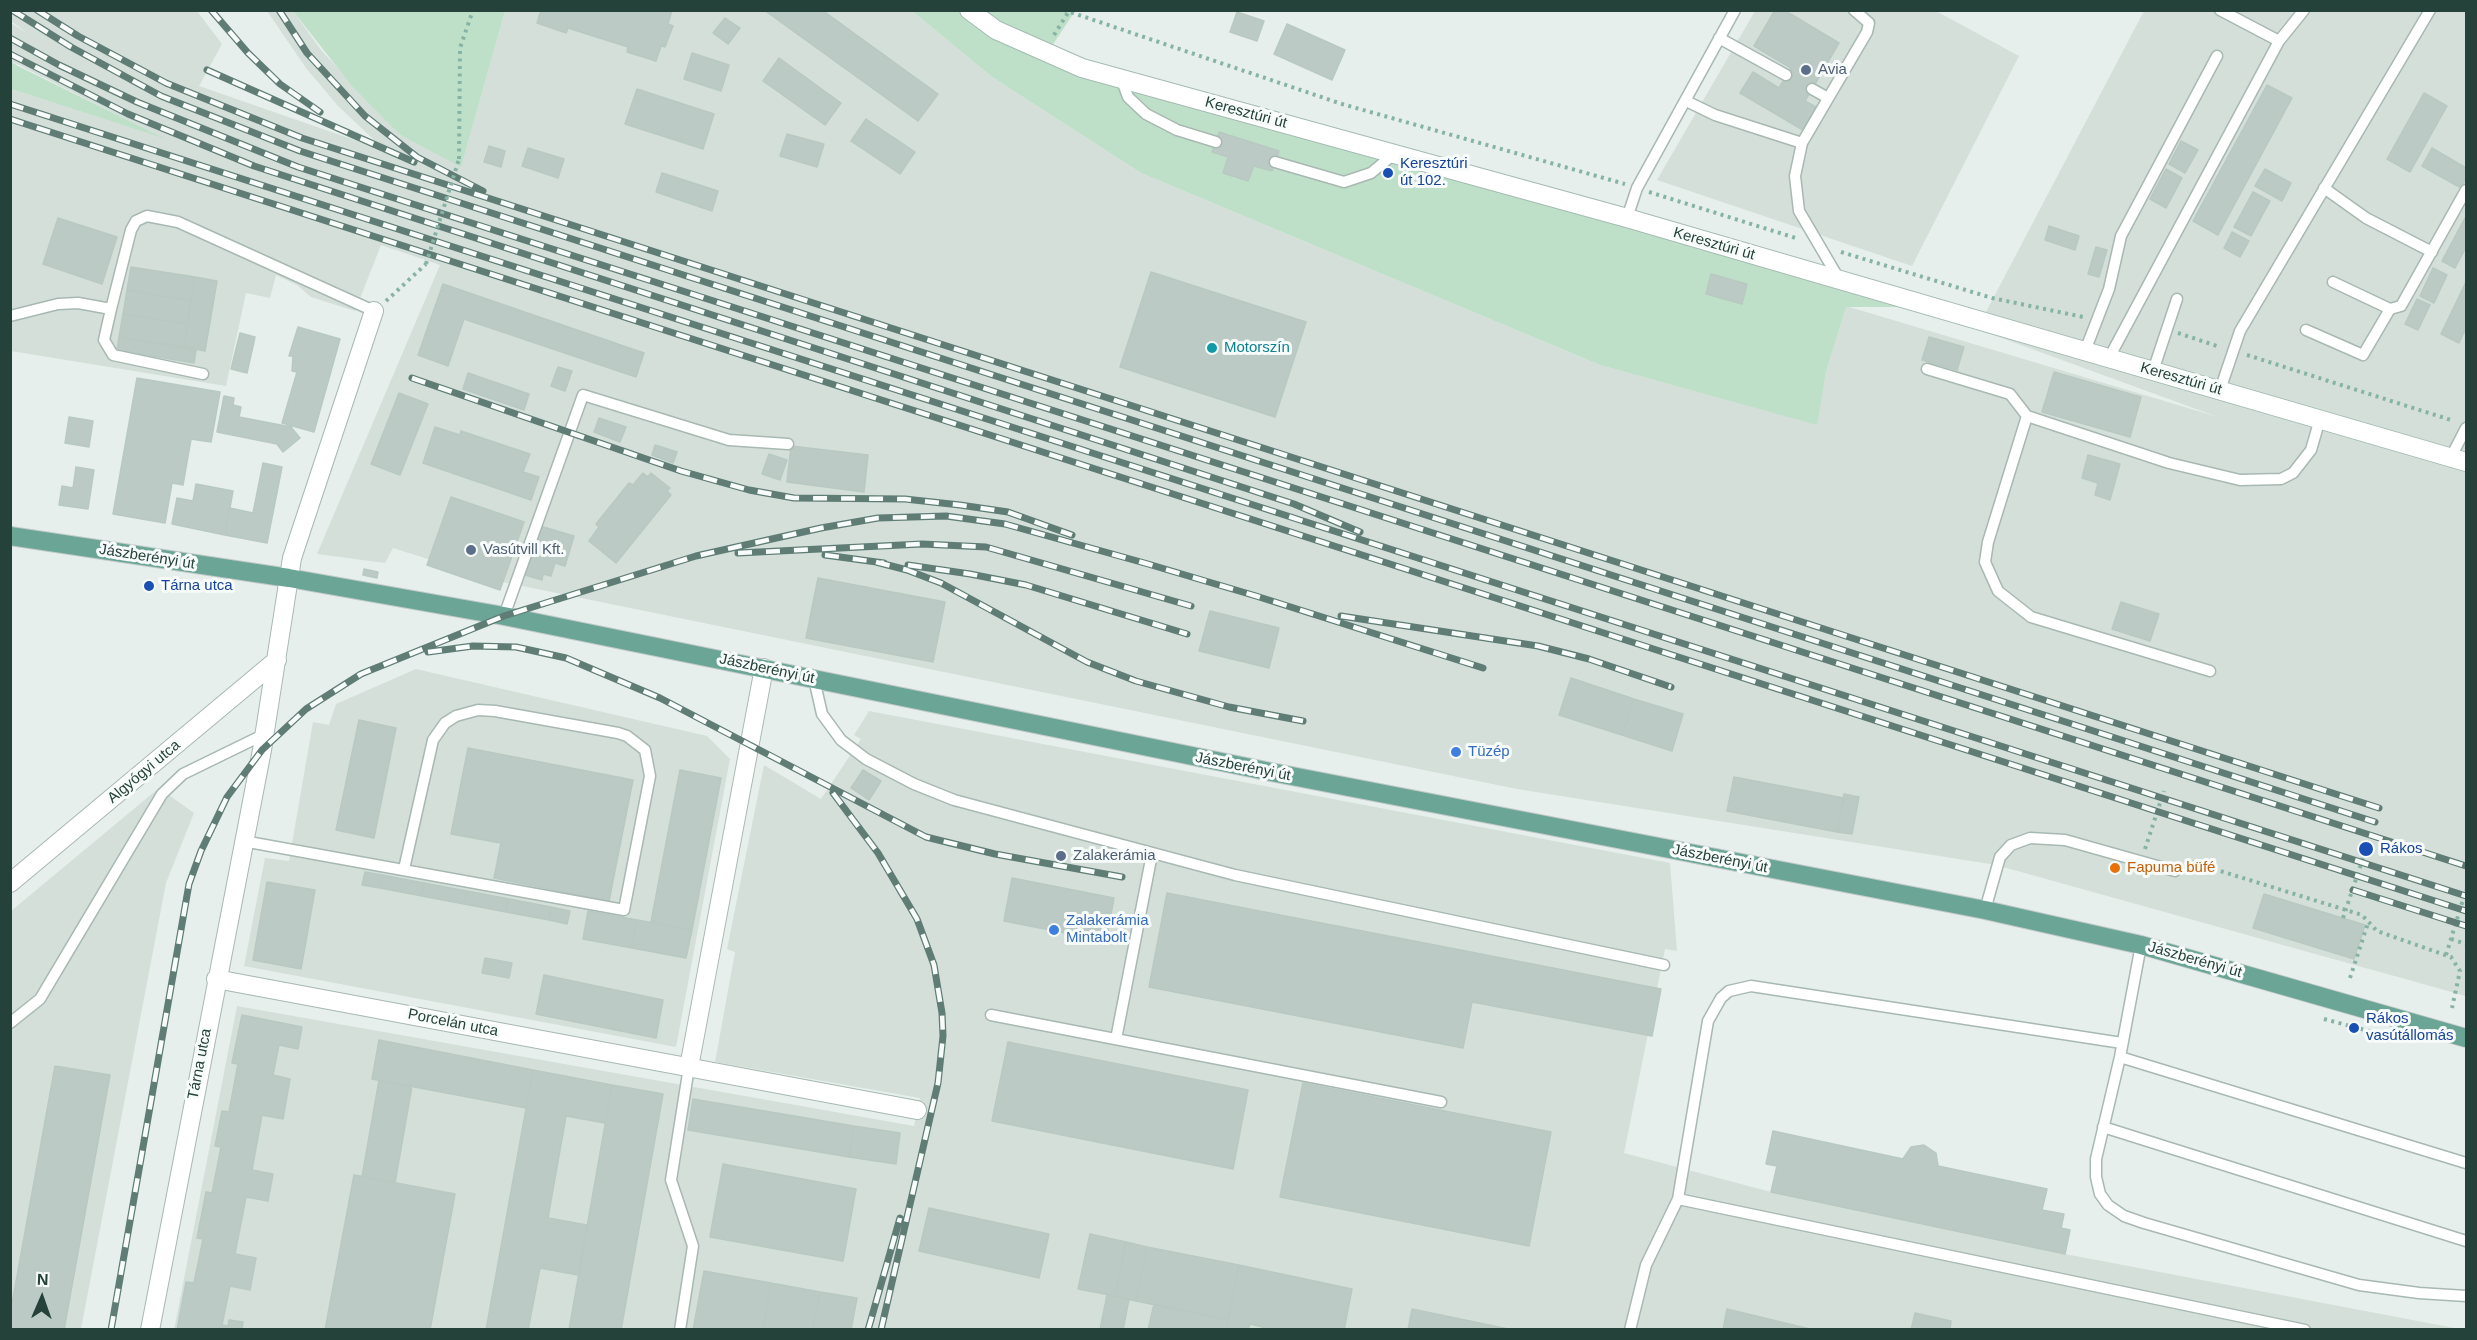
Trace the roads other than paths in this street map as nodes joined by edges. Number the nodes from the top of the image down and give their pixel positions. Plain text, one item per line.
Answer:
1 (969, 10) edge
2 (1735, 10) edge
3 (1854, 10) edge
4 (2220, 10) edge
5 (2304, 10) edge
6 (2430, 10) edge
7 (1719, 38) junction
8 (2279, 41) junction
9 (2217, 56) dead end
10 (1786, 75) dead end
11 (1121, 78) junction
12 (1812, 89) dead end
13 (1828, 98) junction
14 (1686, 101) junction
15 (1216, 142) dead end
16 (1802, 143) junction
17 (1394, 154) junction
18 (1275, 162) dead end
19 (2324, 188) junction
20 (2466, 190) edge
21 (1627, 218) junction
22 (2432, 252) junction
23 (1839, 280) junction
24 (2333, 282) dead end
25 (2177, 299) dead end
26 (111, 309) junction
27 (2390, 309) junction
28 (374, 311) joint
29 (10, 316) edge
30 (2306, 330) dead end
31 (2085, 351) junction
32 (2109, 358) junction
33 (1927, 369) dead end
34 (2153, 370) junction
35 (203, 374) dead end
36 (2220, 390) junction
37 (2027, 416) junction
38 (2320, 419) junction
39 (2466, 428) edge
40 (788, 444) dead end
41 (2459, 459) edge
42 (10, 536) edge
43 (289, 578) junction
44 (504, 616) junction
45 (278, 660) junction
46 (764, 668) junction
47 (2210, 671) dead end
48 (814, 679) junction
49 (265, 734) junction
50 (243, 841) junction
51 (1152, 854) junction
52 (404, 869) junction
53 (2175, 871) road end
54 (10, 883) edge
55 (1984, 910) junction
56 (2141, 945) junction
57 (1664, 965) dead end
58 (216, 979) junction
59 (991, 1015) dead end
60 (10, 1023) edge
61 (2466, 1038) edge
62 (1116, 1039) junction
63 (2122, 1043) junction
64 (2120, 1057) junction
65 (689, 1067) junction
66 (1441, 1102) dead end
67 (917, 1110) dead end
68 (2103, 1127) junction
69 (2466, 1163) edge
70 (1678, 1199) junction
71 (2466, 1241) edge
72 (2466, 1296) edge
73 (150, 1329) edge
74 (680, 1329) edge
75 (1630, 1329) edge
76 (2305, 1329) edge

1 - 11 street, Keresztúri út
2 - 7 lane
3 - 13 lane
4 - 8 lane
5 - 8 lane
6 - 19 lane
7 - 10 lane
7 - 14 lane
8 - 32 lane
9 - 31 lane
11 - 15 lane
11 - 17 street, Keresztúri út
12 - 13 lane
13 - 16 lane
14 - 16 lane
14 - 21 lane
16 - 23 lane
17 - 18 lane
17 - 21 street, Keresztúri út
19 - 22 lane
19 - 36 lane
20 - 22 lane
21 - 23 street, Keresztúri út
22 - 27 lane
23 - 31 street, Keresztúri út
24 - 27 lane
25 - 34 lane
26 - 28 lane
26 - 29 lane
26 - 35 lane
27 - 30 lane
28 - 43 street, Tárna utca
31 - 32 street, Keresztúri út
32 - 34 street, Keresztúri út
33 - 37 lane
34 - 36 street, Keresztúri út
36 - 38 street, Keresztúri út
37 - 38 lane
37 - 47 lane
38 - 41 street, Keresztúri út
39 - 41 lane
40 - 44 lane
42 - 43 main road, Jászberényi út
43 - 44 main road, Jászberényi út
43 - 45 street, Tárna utca
44 - 46 main road, Jászberényi út
45 - 49 street, Tárna utca
45 - 54 street, Algyógyi utca
46 - 48 main road, Jászberényi út
46 - 65 street
48 - 51 lane
48 - 55 main road, Jászberényi út
49 - 50 street, Tárna utca
49 - 60 lane
50 - 52 lane
50 - 58 street, Tárna utca
51 - 57 lane
51 - 62 lane
52 - 52 lane
53 - 55 lane
55 - 56 main road, Jászberényi út
56 - 61 main road, Jászberényi út
56 - 63 lane
58 - 65 street, Porcelán utca
58 - 73 street, Tárna utca
59 - 62 lane
62 - 66 lane
63 - 64 lane
63 - 70 lane
64 - 68 lane
64 - 69 lane
65 - 67 street, Porcelán utca
65 - 74 lane
68 - 71 lane
68 - 72 lane
70 - 75 lane
70 - 76 lane

